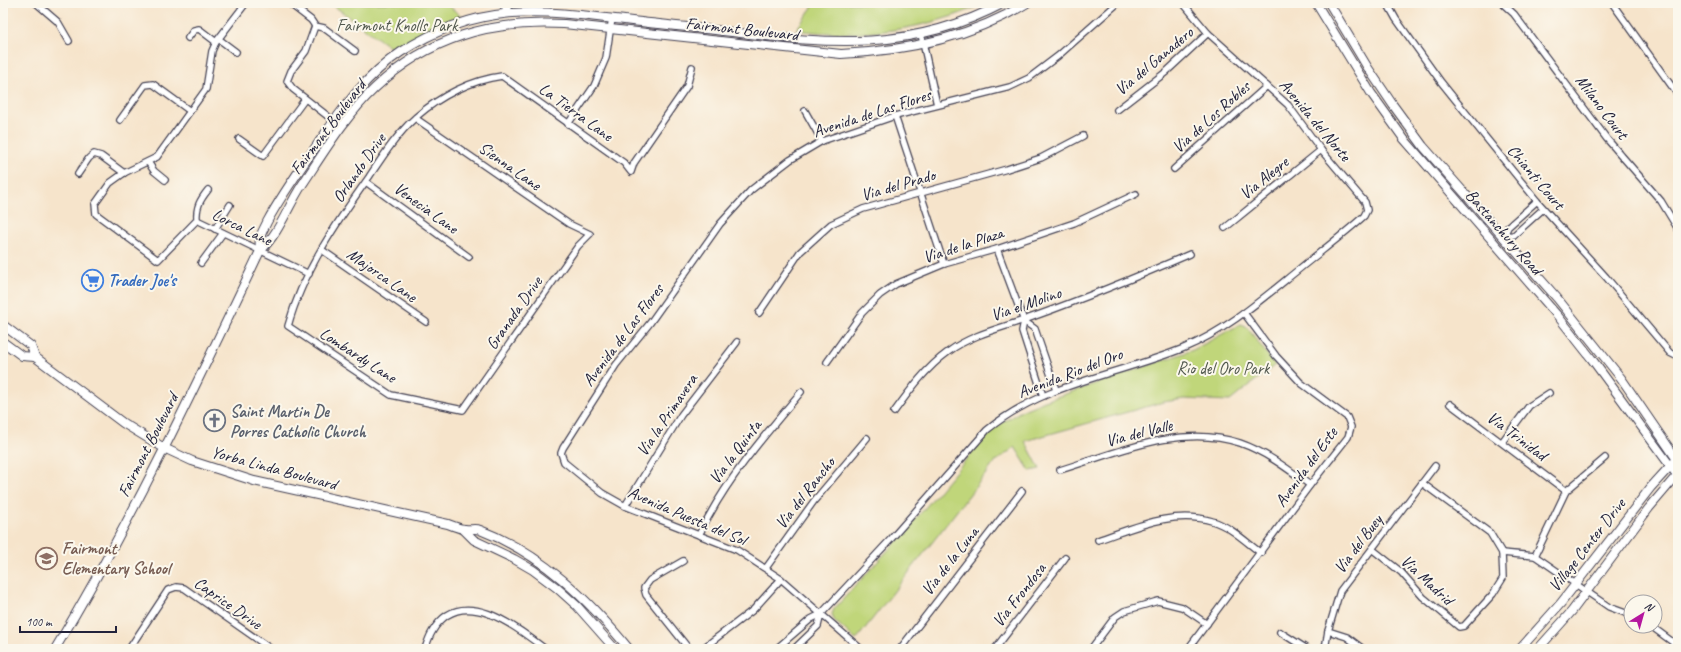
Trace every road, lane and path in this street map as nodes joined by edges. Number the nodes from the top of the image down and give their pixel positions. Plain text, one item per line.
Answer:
1 (36, 3) edge
2 (246, 3) edge
3 (289, 3) edge
4 (502, 3) edge
5 (510, 3) edge
6 (1004, 3) edge
7 (1118, 3) edge
8 (1183, 3) edge
9 (1316, 3) edge
10 (1329, 3) edge
11 (1387, 3) edge
12 (1502, 3) edge
13 (1612, 3) edge
14 (1024, 4) edge
15 (508, 12) junction
16 (612, 18) junction
17 (509, 24) junction
18 (315, 26) junction
19 (610, 29) junction
20 (1208, 33) junction
21 (920, 34) junction
22 (188, 38) dead end
23 (70, 41) dead end
24 (218, 41) junction
25 (923, 45) junction
26 (355, 51) dead end
27 (236, 52) dead end
28 (692, 67) dead end
29 (502, 76) joint
30 (1267, 86) junction
31 (1678, 95) edge
32 (305, 99) junction
33 (937, 105) junction
34 (1117, 110) dead end
35 (190, 111) junction
36 (805, 111) dead end
37 (895, 116) junction
38 (415, 118) junction
39 (120, 120) dead end
40 (334, 121) junction
41 (568, 124) junction
42 (342, 128) junction
43 (1083, 136) dead end
44 (240, 139) dead end
45 (822, 141) junction
46 (1321, 150) junction
47 (148, 162) junction
48 (1174, 169) dead end
49 (124, 173) junction
50 (78, 174) dead end
51 (165, 180) dead end
52 (366, 182) junction
53 (208, 190) dead end
54 (920, 192) junction
55 (1136, 194) dead end
56 (1537, 201) junction
57 (230, 205) dead end
58 (1543, 208) junction
59 (1367, 210) joint
60 (196, 220) junction
61 (1225, 228) dead end
62 (215, 229) junction
63 (1678, 229) edge
64 (223, 233) junction
65 (590, 234) joint
66 (1504, 236) junction
67 (1495, 244) junction
68 (998, 249) junction
69 (322, 250) junction
70 (260, 251) junction
71 (1190, 254) dead end
72 (469, 257) dead end
73 (201, 263) dead end
74 (944, 264) junction
75 (309, 274) junction
76 (759, 313) dead end
77 (1244, 313) junction
78 (1024, 321) junction
79 (426, 322) dead end
80 (3, 325) edge
81 (288, 326) joint
82 (3, 342) edge
83 (737, 342) dead end
84 (35, 357) junction
85 (1678, 357) edge
86 (827, 362) dead end
87 (1056, 390) junction
88 (801, 392) dead end
89 (1549, 393) dead end
90 (1043, 396) junction
91 (1450, 404) dead end
92 (463, 410) joint
93 (894, 412) dead end
94 (867, 438) dead end
95 (1502, 442) junction
96 (164, 448) junction
97 (561, 453) joint
98 (1605, 458) dead end
99 (1678, 460) edge
100 (1435, 466) dead end
101 (1670, 467) junction
102 (1060, 470) dead end
103 (1677, 474) edge
104 (1422, 483) junction
105 (1310, 485) junction
106 (1022, 491) dead end
107 (1566, 491) junction
108 (625, 506) junction
109 (464, 529) junction
110 (699, 534) junction
111 (1098, 540) dead end
112 (1372, 549) junction
113 (1261, 552) junction
114 (1502, 553) junction
115 (1535, 556) junction
116 (1065, 558) dead end
117 (683, 561) dead end
118 (539, 562) junction
119 (766, 568) junction
120 (534, 570) junction
121 (782, 579) junction
122 (1576, 585) junction
123 (1585, 592) junction
124 (1623, 613) edge
125 (821, 614) junction
126 (1207, 624) junction
127 (1328, 631) junction
128 (1280, 632) dead end
129 (1662, 634) edge
130 (1678, 646) edge
131 (55, 649) edge
132 (129, 649) edge
133 (271, 649) edge
134 (425, 649) edge
135 (545, 649) edge
136 (614, 649) edge
137 (628, 649) edge
138 (689, 649) edge
139 (702, 649) edge
140 (776, 649) edge
141 (794, 649) edge
142 (861, 649) edge
143 (900, 649) edge
144 (995, 649) edge
145 (1091, 649) edge
146 (1188, 649) edge
147 (1307, 649) edge
148 (1324, 649) edge
149 (1363, 649) edge
150 (1520, 649) edge
151 (1538, 649) edge

1 - 23 street
2 - 24 street
3 - 18 street
4 - 15 street
5 - 15 street
6 - 21 main road, Fairmont Boulevard
7 - 33 street, Avenida de Las Flores
8 - 20 street, Avenida del Norte
9 - 67 main road, Bastanchury Road
10 - 66 main road, Bastanchury Road
11 - 56 street, Chianti Court
12 - 63 street, Milano Court
13 - 31 street
14 - 25 main road, Fairmont Boulevard
15 - 16 main road, Fairmont Boulevard
15 - 17 main road
15 - 40 main road, Fairmont Boulevard
16 - 19 street
16 - 21 main road, Fairmont Boulevard
17 - 19 main road, Fairmont Boulevard
17 - 42 main road, Fairmont Boulevard
18 - 26 street
18 - 32 street
19 - 25 main road, Fairmont Boulevard
19 - 41 street
20 - 30 street, Avenida del Norte
20 - 34 street, Via del Ganadero
21 - 25 street
22 - 24 street
24 - 27 street
24 - 35 street
25 - 33 street
28 - 41 street, La Tierra Lane
29 - 38 street, Orlando Drive
29 - 41 street, La Tierra Lane
30 - 46 street, Avenida del Norte
30 - 48 street, Via de Los Robles
32 - 40 street
32 - 44 street
33 - 37 street, Avenida de Las Flores
35 - 39 street
35 - 47 street
36 - 45 street
37 - 45 street, Avenida de Las Flores
37 - 54 street
38 - 52 street, Orlando Drive
38 - 65 street, Sienna Lane
40 - 42 main road
40 - 70 main road, Fairmont Boulevard
42 - 70 main road, Fairmont Boulevard
43 - 54 street, Via del Prado
45 - 97 street, Avenida de Las Flores
46 - 59 street, Avenida del Norte
46 - 61 street, Via Alegre
47 - 49 street
47 - 51 street
49 - 50 street
49 - 60 street, Lorca Lane
52 - 69 street, Orlando Drive
52 - 72 street, Venecia Lane
53 - 60 street
54 - 74 street
54 - 76 street, Via del Prado
55 - 68 street, Via de la Plaza
56 - 58 street, Chianti Court
56 - 66 street
57 - 62 street
58 - 66 street
58 - 85 street, Chianti Court
59 - 77 street, Avenida Rio del Oro
60 - 62 street, Lorca Lane
62 - 64 street, Lorca Lane
64 - 70 street, Lorca Lane
64 - 73 street
65 - 92 street, Granada Drive
66 - 67 main road
66 - 99 main road, Bastanchury Road
67 - 101 main road, Bastanchury Road
68 - 74 street, Via de la Plaza
68 - 78 street
69 - 75 street, Orlando Drive
69 - 79 street, Majorca Lane
70 - 75 street, Lorca Lane
70 - 96 main road, Fairmont Boulevard
71 - 78 street, Via el Molino
74 - 86 street, Via de la Plaza
75 - 81 street, Orlando Drive
77 - 87 street, Avenida Rio del Oro
77 - 105 street, Avenida del Este
78 - 87 street
78 - 90 street
78 - 93 street, Via el Molino
80 - 84 main road, Yorba Linda Boulevard
81 - 92 street, Lombardy Lane
82 - 84 main road, Yorba Linda Boulevard
83 - 108 street, Via la Primavera
84 - 96 main road, Yorba Linda Boulevard
87 - 90 street, Avenida Rio del Oro
88 - 110 street, Via la Quinta
89 - 95 street
90 - 125 street, Avenida Rio del Oro
91 - 95 street, Via Trinidad
94 - 119 street, Via del Rancho
95 - 107 street, Via Trinidad
96 - 109 main road, Yorba Linda Boulevard
96 - 131 main road, Fairmont Boulevard
97 - 108 street, Avenida Puesta del Sol
98 - 107 street
99 - 101 main road, Village Center Drive
100 - 104 street, Via del Buey
101 - 103 main road, Bastanchury Road
101 - 122 main road, Village Center Drive
102 - 105 street, Via del Valle
103 - 123 main road, Village Center Drive
104 - 112 street, Via del Buey
104 - 114 street
105 - 113 street, Avenida del Este
106 - 143 street, Via de la Luna
107 - 115 street
108 - 110 street, Avenida Puesta del Sol
109 - 118 main road, Yorba Linda Boulevard
109 - 120 main road, Yorba Linda Boulevard
110 - 119 street, Avenida Puesta del Sol
111 - 113 street
112 - 114 street, Via Madrid
112 - 127 street, Via del Buey
113 - 126 street, Avenida del Este
114 - 115 street
115 - 122 street
116 - 144 street, Via Frondosa
117 - 138 street
118 - 120 main road
118 - 137 main road, Yorba Linda Boulevard
119 - 121 street, Avenida Puesta del Sol
120 - 136 main road, Yorba Linda Boulevard
121 - 125 street, Avenida Puesta del Sol
121 - 139 street
122 - 123 street
122 - 150 main road, Village Center Drive
123 - 124 street
123 - 151 main road, Village Center Drive
125 - 140 street, Avenida Rio del Oro
125 - 141 street, Avenida Rio del Oro
125 - 142 street, Avenida Puesta del Sol
126 - 145 street
126 - 146 street, Avenida del Este
127 - 148 street, Via del Buey
127 - 149 street
128 - 147 street
129 - 130 street
132 - 133 street, Caprice Drive
134 - 135 street

